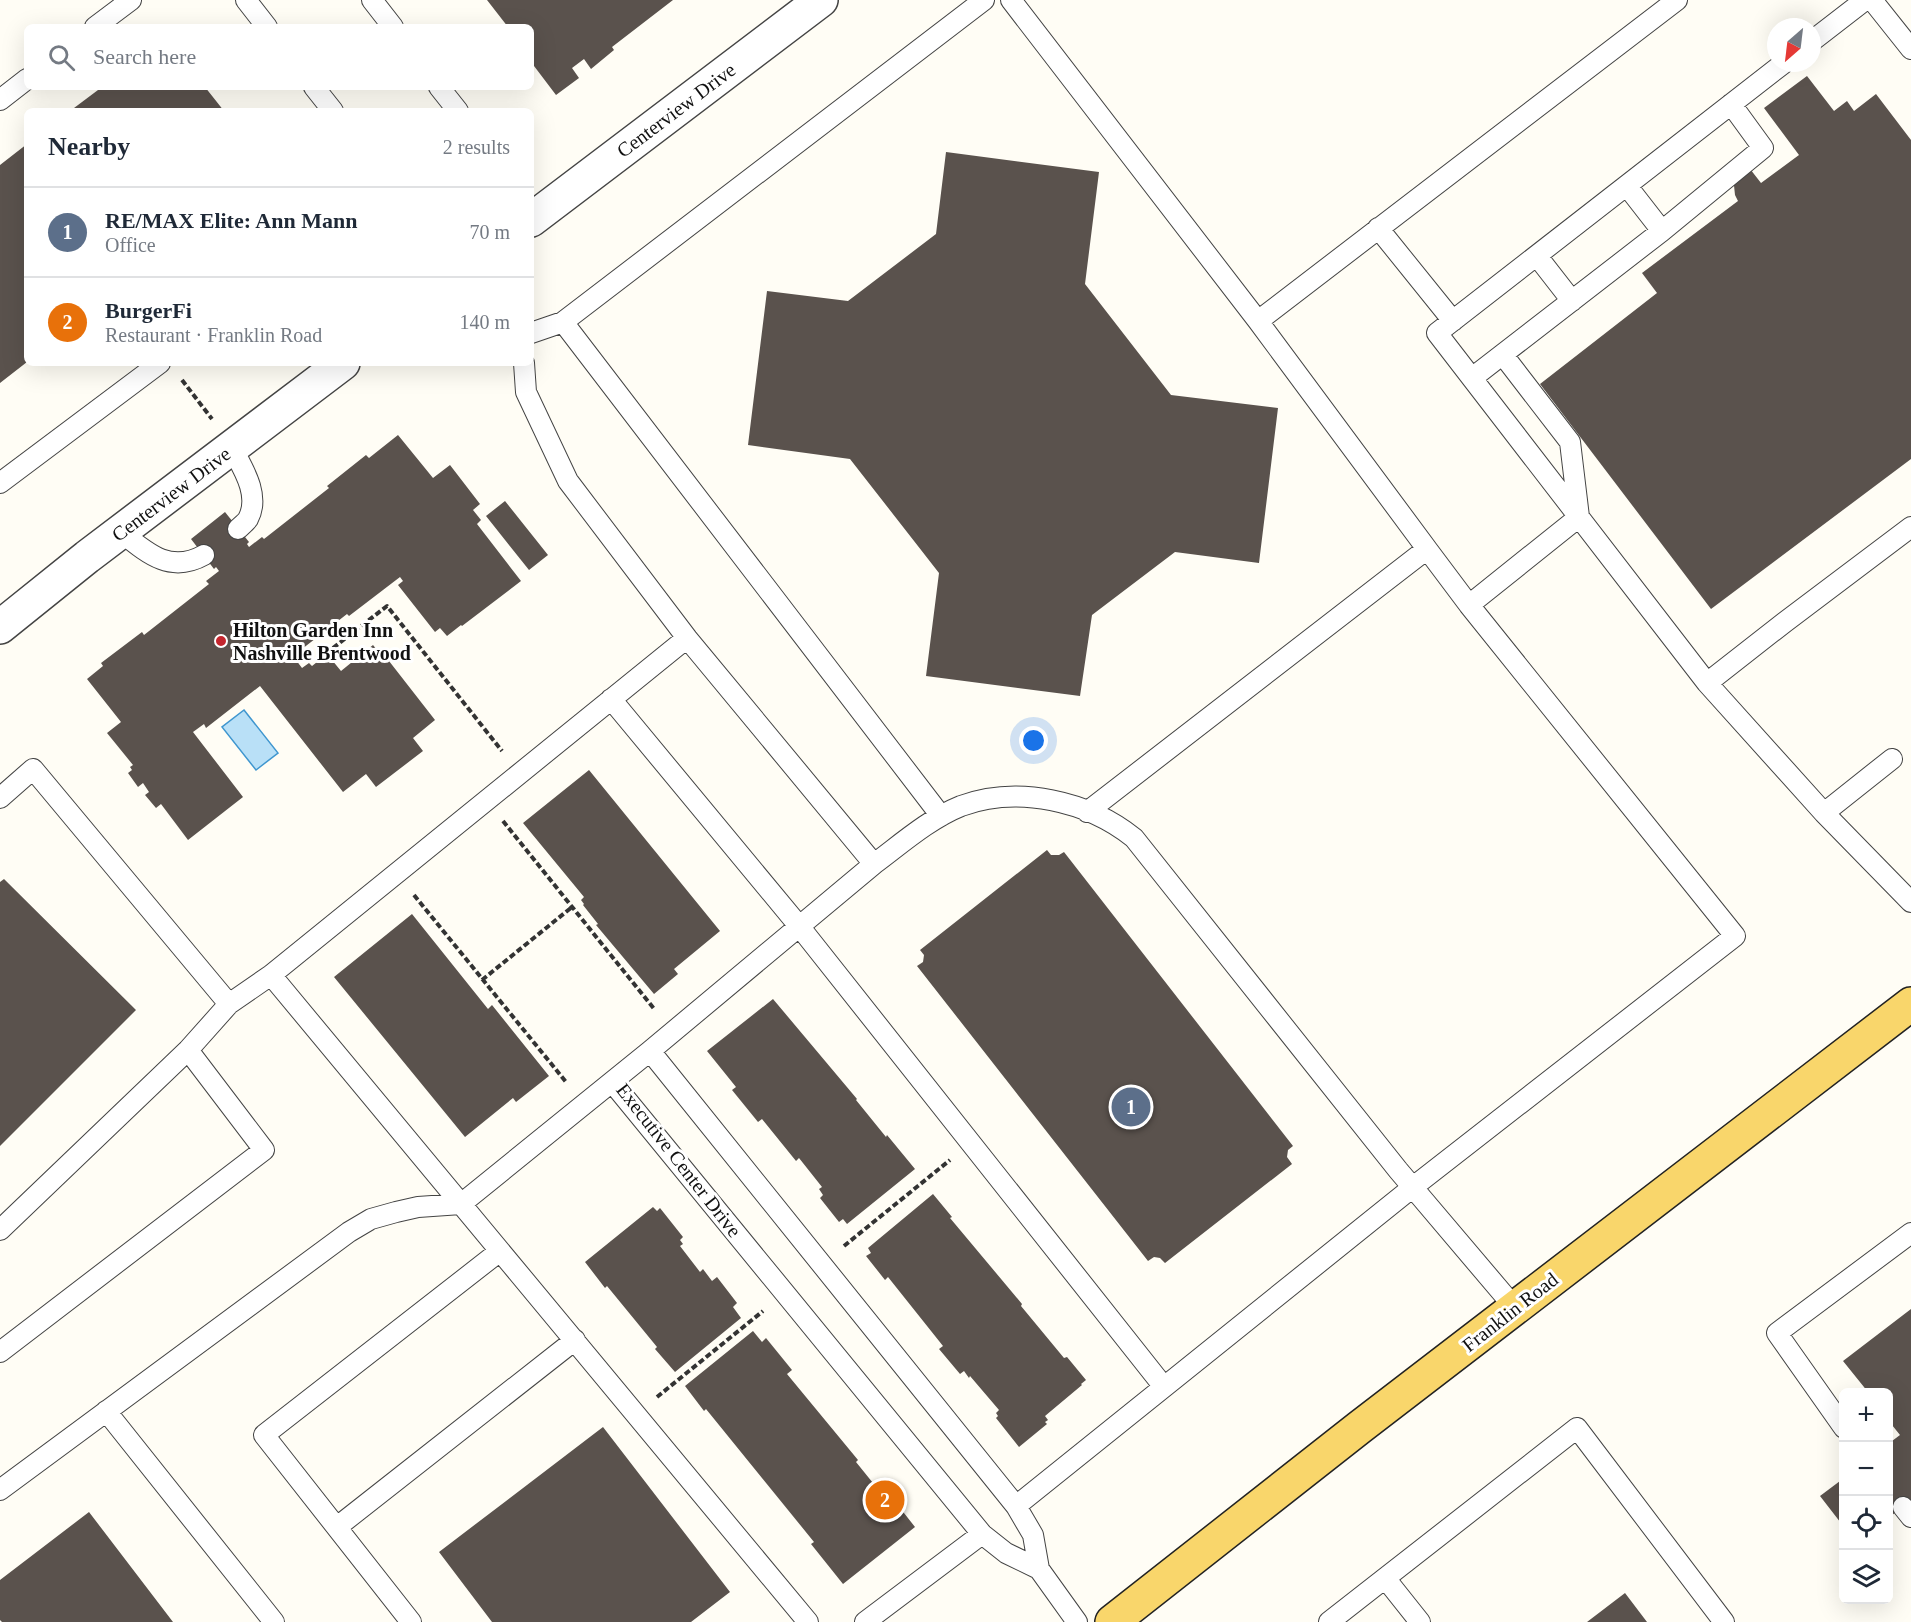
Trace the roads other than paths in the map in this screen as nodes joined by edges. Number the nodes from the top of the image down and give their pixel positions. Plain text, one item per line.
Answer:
1 (131, 0) edge
2 (246, 0) edge
3 (372, 0) edge
4 (821, 0) edge
5 (984, 0) edge
6 (1677, 0) edge
7 (1865, 0) edge
8 (1872, 0) edge
9 (1016, 2) edge
10 (99, 24) edge
11 (265, 24) edge
12 (391, 24) edge
13 (1821, 34) edge
14 (1911, 49) edge
15 (1772, 72) edge
16 (24, 81) edge
17 (316, 90) edge
18 (441, 90) edge
19 (0, 100) edge
20 (1731, 104) junction
21 (331, 108) edge
22 (456, 108) edge
23 (1627, 186) junction
24 (534, 218) edge
25 (1378, 228) junction
26 (1662, 231) junction
27 (1537, 256) junction
28 (1572, 301) junction
29 (1258, 321) junction
30 (1453, 321) junction
31 (563, 322) junction
32 (534, 332) edge
33 (1503, 355) junction
34 (339, 366) edge
35 (524, 366) edge
36 (168, 368) edge
37 (1473, 378) junction
38 (232, 447) junction
39 (0, 483) edge
40 (1579, 517) junction
41 (1911, 527) edge
42 (238, 529) dead end
43 (121, 532) junction
44 (1427, 549) junction
45 (204, 555) dead end
46 (1469, 605) junction
47 (0, 627) edge
48 (687, 638) junction
49 (1707, 683) junction
50 (611, 699) junction
51 (1892, 759) dead end
52 (0, 798) edge
53 (1087, 812) junction
54 (1824, 813) junction
55 (941, 816) junction
56 (874, 864) junction
57 (1911, 902) edge
58 (799, 926) junction
59 (271, 975) junction
60 (229, 1004) junction
61 (1911, 1004) edge
62 (188, 1050) junction
63 (650, 1051) junction
64 (612, 1082) junction
65 (1413, 1187) junction
66 (461, 1204) junction
67 (0, 1230) edge
68 (1911, 1233) edge
69 (500, 1251) junction
70 (1515, 1308) junction
71 (574, 1340) junction
72 (0, 1352) edge
73 (1164, 1387) junction
74 (106, 1411) junction
75 (1839, 1421) edge
76 (0, 1491) edge
77 (1016, 1506) junction
78 (337, 1527) junction
79 (982, 1534) junction
80 (1039, 1569) junction
81 (1385, 1578) junction
82 (274, 1622) edge
83 (411, 1622) edge
84 (808, 1622) edge
85 (865, 1622) edge
86 (1077, 1622) edge
87 (1112, 1622) edge
88 (1329, 1622) edge
89 (1420, 1622) edge
90 (1724, 1622) edge

1 - 10 lane
2 - 11 lane
3 - 12 lane
4 - 24 street, Centerview Drive
5 - 31 lane
6 - 25 lane
7 - 13 lane
8 - 14 lane
9 - 29 lane
15 - 20 lane
16 - 19 lane
17 - 21 lane
18 - 22 lane
20 - 23 lane
20 - 26 lane
23 - 26 lane
23 - 27 lane
25 - 29 lane
25 - 30 lane
26 - 28 lane
27 - 28 lane
27 - 30 lane
28 - 33 lane
29 - 44 lane
30 - 37 lane
31 - 32 lane
31 - 55 lane
33 - 37 lane
33 - 40 lane
34 - 38 street, Centerview Drive
35 - 48 lane
36 - 39 lane
37 - 40 lane
38 - 42 lane
38 - 43 street, Centerview Drive
40 - 46 lane
40 - 49 lane
41 - 49 lane
43 - 45 lane
43 - 47 street, Centerview Drive
44 - 46 lane
44 - 53 lane
46 - 65 lane
48 - 50 lane
48 - 56 lane
49 - 54 lane
50 - 58 lane
50 - 59 lane
51 - 54 lane
52 - 60 lane
53 - 55 lane, Executive Center Drive
53 - 65 lane, Executive Center Drive
54 - 57 lane
55 - 56 lane, Executive Center Drive
56 - 58 lane, Executive Center Drive
58 - 63 lane, Executive Center Drive
58 - 73 lane
59 - 60 lane
59 - 66 lane
60 - 62 lane
61 - 70 main road, Franklin Road
62 - 67 lane
62 - 72 lane
63 - 64 lane, Executive Center Drive
63 - 77 lane
64 - 66 lane
64 - 79 lane, Executive Center Drive
65 - 70 lane, Executive Center Drive
65 - 73 lane
66 - 69 lane
66 - 74 lane
68 - 75 lane
69 - 71 lane
69 - 78 lane
70 - 87 main road, Franklin Road
71 - 78 lane
71 - 84 lane
73 - 77 lane
74 - 76 lane
74 - 82 lane
77 - 80 lane
78 - 83 lane
79 - 80 lane, Executive Center Drive
79 - 85 lane
80 - 86 lane
81 - 88 lane
81 - 89 lane
81 - 90 lane

